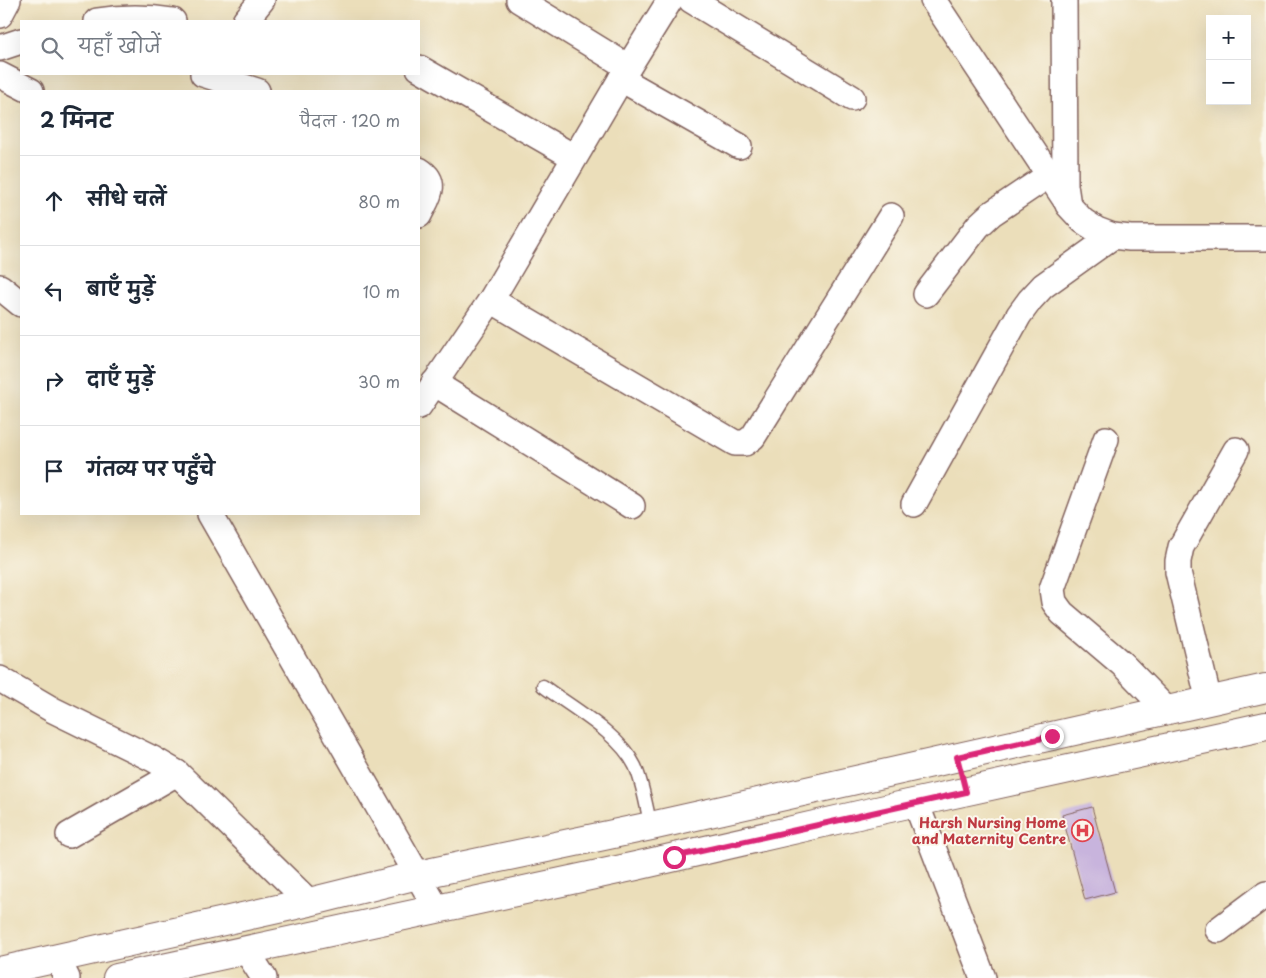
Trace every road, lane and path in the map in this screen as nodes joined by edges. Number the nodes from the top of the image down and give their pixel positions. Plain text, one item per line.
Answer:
1 (8, 0) edge
2 (262, 0) edge
3 (519, 0) edge
4 (670, 0) edge
5 (691, 0) edge
6 (934, 0) edge
7 (1064, 0) edge
8 (0, 15) edge
9 (103, 20) edge
10 (166, 20) edge
11 (246, 20) edge
12 (20, 41) edge
13 (0, 48) edge
14 (420, 69) edge
15 (624, 73) junction
16 (0, 75) edge
17 (206, 75) edge
18 (29, 90) edge
19 (254, 90) edge
20 (852, 98) dead end
21 (739, 146) dead end
22 (574, 158) junction
23 (420, 171) edge
24 (1049, 175) junction
25 (1068, 205) junction
26 (420, 213) edge
27 (891, 216) dead end
28 (1113, 236) junction
29 (1266, 238) edge
30 (0, 287) edge
31 (926, 294) dead end
32 (491, 300) junction
33 (20, 303) edge
34 (434, 383) junction
35 (420, 404) edge
36 (1106, 438) dead end
37 (1236, 450) dead end
38 (914, 504) dead end
39 (632, 506) dead end
40 (211, 515) edge
41 (0, 678) edge
42 (543, 686) dead end
43 (1266, 688) edge
44 (1209, 701) junction
45 (1167, 710) junction
46 (1266, 726) edge
47 (957, 757) junction
48 (177, 773) junction
49 (966, 792) junction
50 (916, 803) junction
51 (651, 826) junction
52 (69, 835) dead end
53 (418, 875) junction
54 (1266, 894) edge
55 (309, 902) junction
56 (437, 909) junction
57 (1218, 930) dead end
58 (246, 950) junction
59 (62, 968) edge
60 (0, 971) edge
61 (117, 978) edge
62 (264, 978) edge
63 (983, 978) edge

1 - 8 street
2 - 11 street
3 - 15 street
4 - 15 street
5 - 20 street
6 - 24 street
7 - 25 street
9 - 10 street
12 - 13 street
14 - 22 street
15 - 21 street
15 - 22 street
16 - 18 street
17 - 19 street
22 - 32 street
23 - 26 street
24 - 25 street
24 - 31 street
25 - 28 street
27 - 32 street
28 - 29 street
28 - 38 street
30 - 33 street
32 - 34 street
34 - 35 street
34 - 39 street
36 - 45 street
37 - 44 street
40 - 53 street
41 - 48 street
42 - 51 lane
43 - 44 street
44 - 45 street
45 - 47 street
46 - 49 street
47 - 49 street
47 - 51 street
48 - 52 street
48 - 55 street
49 - 50 street
50 - 56 street
50 - 63 street
51 - 53 street
53 - 55 street
53 - 56 street
54 - 57 street
55 - 59 street
56 - 58 street
58 - 61 street
58 - 62 street
59 - 60 street

